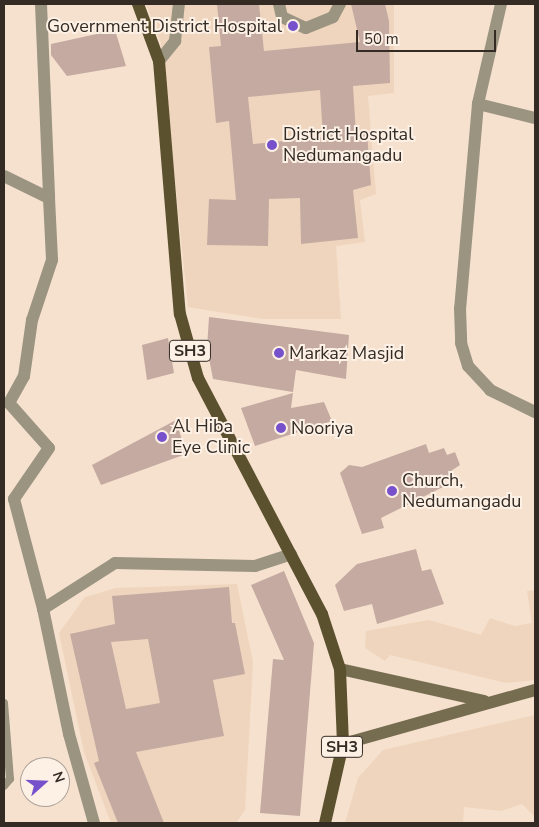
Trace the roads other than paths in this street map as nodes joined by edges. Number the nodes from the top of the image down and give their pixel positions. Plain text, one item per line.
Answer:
1 (41, 4) edge
2 (138, 4) edge
3 (179, 4) edge
4 (279, 4) edge
5 (340, 4) edge
6 (501, 4) edge
7 (159, 61) junction
8 (478, 104) junction
9 (535, 118) edge
10 (4, 176) edge
11 (49, 198) junction
12 (6, 404) edge
13 (535, 412) edge
14 (291, 554) junction
15 (42, 609) junction
16 (340, 669) junction
17 (535, 690) edge
18 (488, 702) junction
19 (4, 703) edge
20 (343, 744) junction
21 (4, 786) edge
22 (94, 823) edge
23 (325, 823) edge

1 - 11 street
2 - 7 main road, SH3
3 - 7 street
4 - 5 street
6 - 8 street
7 - 14 main road, SH3
8 - 9 street
8 - 13 street
10 - 11 street
11 - 12 street
12 - 15 street
14 - 15 street
14 - 16 main road, SH3
15 - 22 street
16 - 18 main road
16 - 20 main road, SH3
17 - 18 main road
18 - 20 main road
19 - 21 lane
20 - 23 main road, SH3

